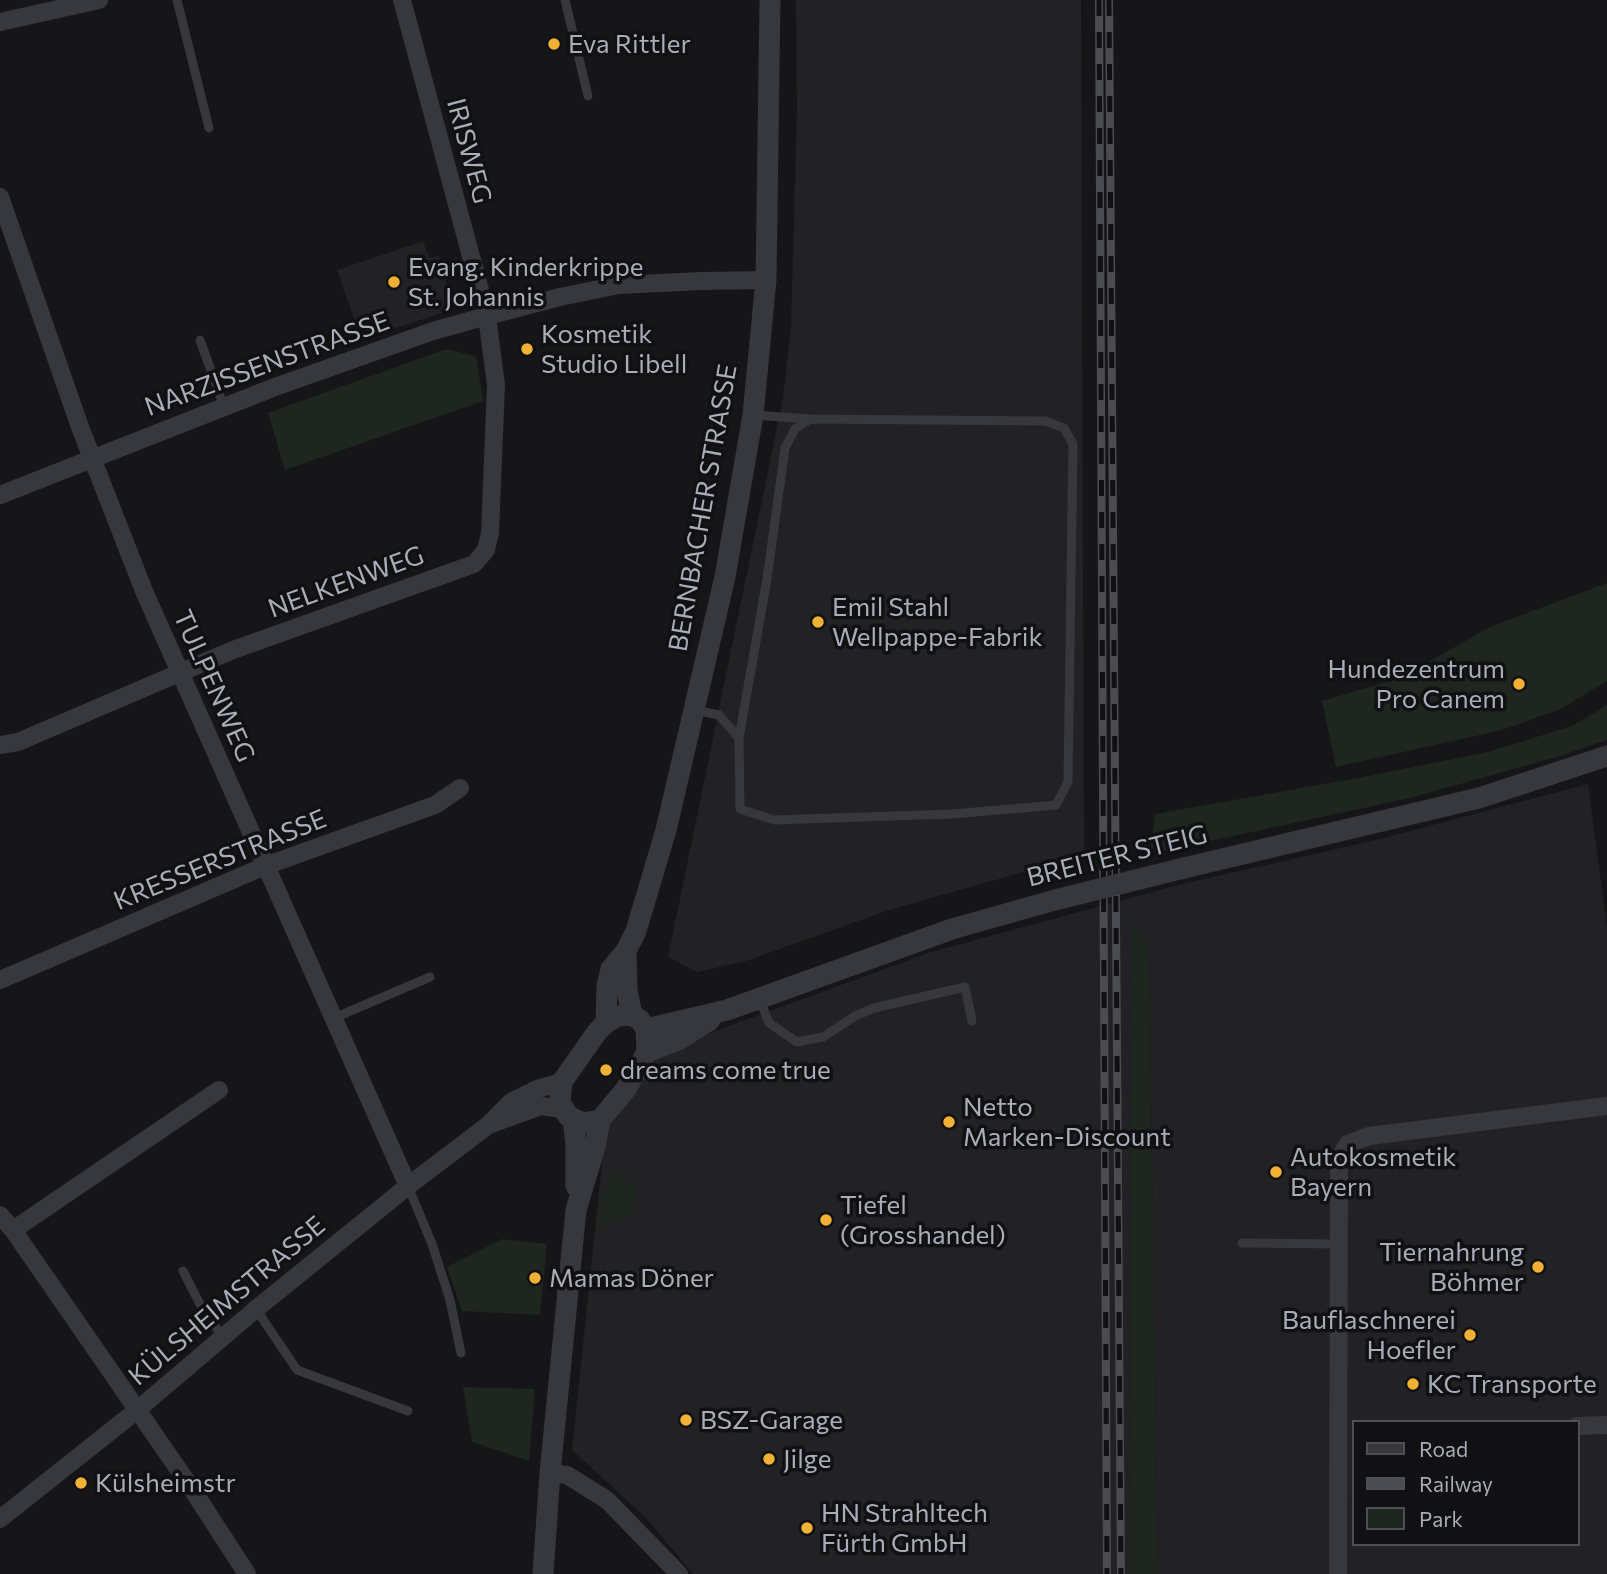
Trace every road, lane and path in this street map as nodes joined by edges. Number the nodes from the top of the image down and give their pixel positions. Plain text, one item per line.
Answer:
1 (99, 0) edge
2 (177, 0) edge
3 (402, 0) edge
4 (565, 0) edge
5 (770, 0) edge
6 (0, 22) edge
7 (588, 96) dead end
8 (209, 128) dead end
9 (0, 197) edge
10 (766, 280) junction
11 (487, 316) junction
12 (200, 340) dead end
13 (224, 407) junction
14 (753, 415) junction
15 (810, 419) junction
16 (92, 458) junction
17 (0, 495) edge
18 (179, 673) junction
19 (694, 709) junction
20 (739, 738) junction
21 (0, 745) edge
22 (1607, 756) edge
23 (460, 788) dead end
24 (265, 866) junction
25 (626, 951) junction
26 (430, 976) dead end
27 (0, 981) edge
28 (760, 998) junction
29 (874, 1008) junction
30 (727, 1010) junction
31 (881, 1016) dead end
32 (334, 1018) junction
33 (972, 1021) dead end
34 (639, 1022) junction
35 (606, 1023) junction
36 (647, 1052) junction
37 (562, 1082) junction
38 (219, 1090) dead end
39 (1607, 1106) edge
40 (567, 1114) junction
41 (600, 1120) junction
42 (487, 1126) junction
43 (408, 1185) junction
44 (576, 1210) junction
45 (0, 1215) edge
46 (13, 1230) junction
47 (1242, 1243) dead end
48 (1339, 1244) junction
49 (183, 1271) dead end
50 (256, 1309) junction
51 (223, 1337) junction
52 (461, 1353) dead end
53 (136, 1411) junction
54 (408, 1411) dead end
55 (1606, 1425) edge
56 (1579, 1426) edge
57 (1346, 1429) edge
58 (550, 1473) junction
59 (0, 1519) edge
60 (247, 1574) edge
61 (543, 1574) edge
62 (679, 1574) edge
63 (1338, 1574) edge

1 - 6 street
2 - 8 lane
3 - 11 street, IRISWEG
4 - 7 lane
5 - 10 street, BERNBACHER STRASSE
9 - 16 street, TULPENWEG
10 - 11 street, NARZISSENSTRASSE
10 - 14 street, BERNBACHER STRASSE
11 - 13 street, NARZISSENSTRASSE
11 - 18 street, NELKENWEG
12 - 13 lane
13 - 16 street, NARZISSENSTRASSE
14 - 15 lane
14 - 19 street, BERNBACHER STRASSE
15 - 20 lane
15 - 20 lane
16 - 17 street, NARZISSENSTRASSE
16 - 18 street, TULPENWEG
18 - 21 street, NELKENWEG
18 - 24 street, TULPENWEG
19 - 20 lane
19 - 25 street, BERNBACHER STRASSE
22 - 28 street, BREITER STEIG, bridge
23 - 24 street, KRESSERSTRASSE
24 - 27 street, KRESSERSTRASSE
24 - 32 street, TULPENWEG
25 - 34 street, BERNBACHER STRASSE
25 - 35 street
26 - 32 lane
28 - 29 lane
28 - 30 street, BREITER STEIG
29 - 31 lane
29 - 33 lane
30 - 34 street, BREITER STEIG
30 - 36 street
32 - 43 street, TULPENWEG
34 - 35 street, BREITER STEIG
34 - 36 street, BERNBACHER STRASSE
35 - 37 street
36 - 41 street
37 - 40 street
37 - 42 street, KÜLSHEIMSTRASSE
38 - 46 street
39 - 48 street
40 - 41 street
40 - 42 street, KÜLSHEIMSTRASSE
40 - 44 street
41 - 44 street
42 - 43 street, KÜLSHEIMSTRASSE
43 - 50 street, KÜLSHEIMSTRASSE
43 - 52 lane
44 - 58 street
45 - 46 street
46 - 53 street
47 - 48 lane
48 - 57 street
49 - 51 lane
50 - 51 street, KÜLSHEIMSTRASSE
50 - 54 lane
51 - 53 street, KÜLSHEIMSTRASSE
53 - 59 street, KÜLSHEIMSTRASSE
53 - 60 street
55 - 56 street
57 - 63 street
58 - 61 street
58 - 62 street

